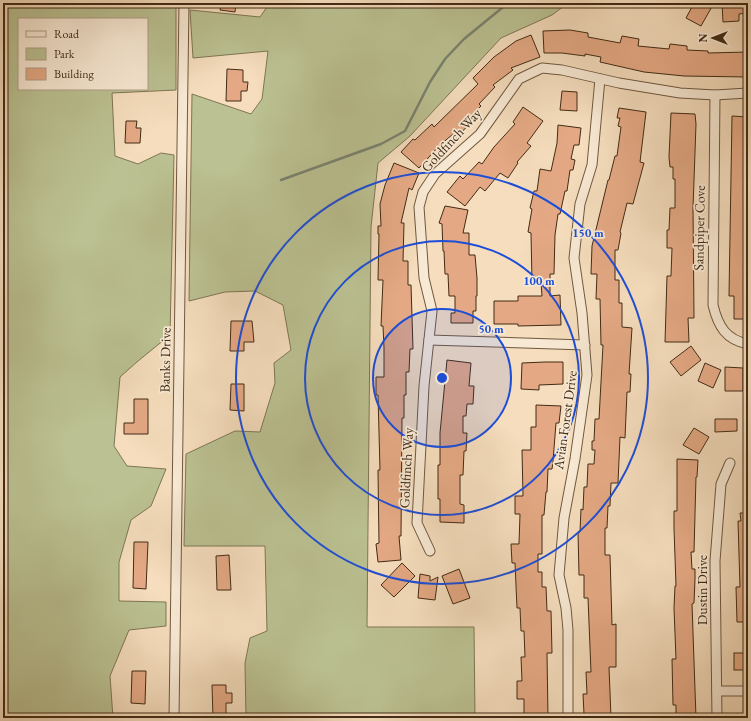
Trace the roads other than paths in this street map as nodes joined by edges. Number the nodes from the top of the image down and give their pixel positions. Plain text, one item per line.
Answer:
1 (184, 3) edge
2 (600, 79) junction
3 (748, 93) edge
4 (715, 95) junction
5 (429, 340) junction
6 (748, 344) edge
7 (585, 345) junction
8 (730, 463) dead end
9 (430, 551) dead end
10 (717, 691) junction
11 (748, 691) edge
12 (174, 718) edge
13 (568, 718) edge
14 (717, 718) edge

1 - 12 street, Banks Drive
2 - 4 street, Goldfinch Way
2 - 5 street, Goldfinch Way
2 - 7 street, Avian Forest Drive
3 - 4 street, Goldfinch Way
4 - 6 street, Sandpiper Cove
5 - 7 street
5 - 9 street, Goldfinch Way
7 - 13 street, Avian Forest Drive
8 - 10 street, Dustin Drive
10 - 11 street
10 - 14 street, Dustin Drive

